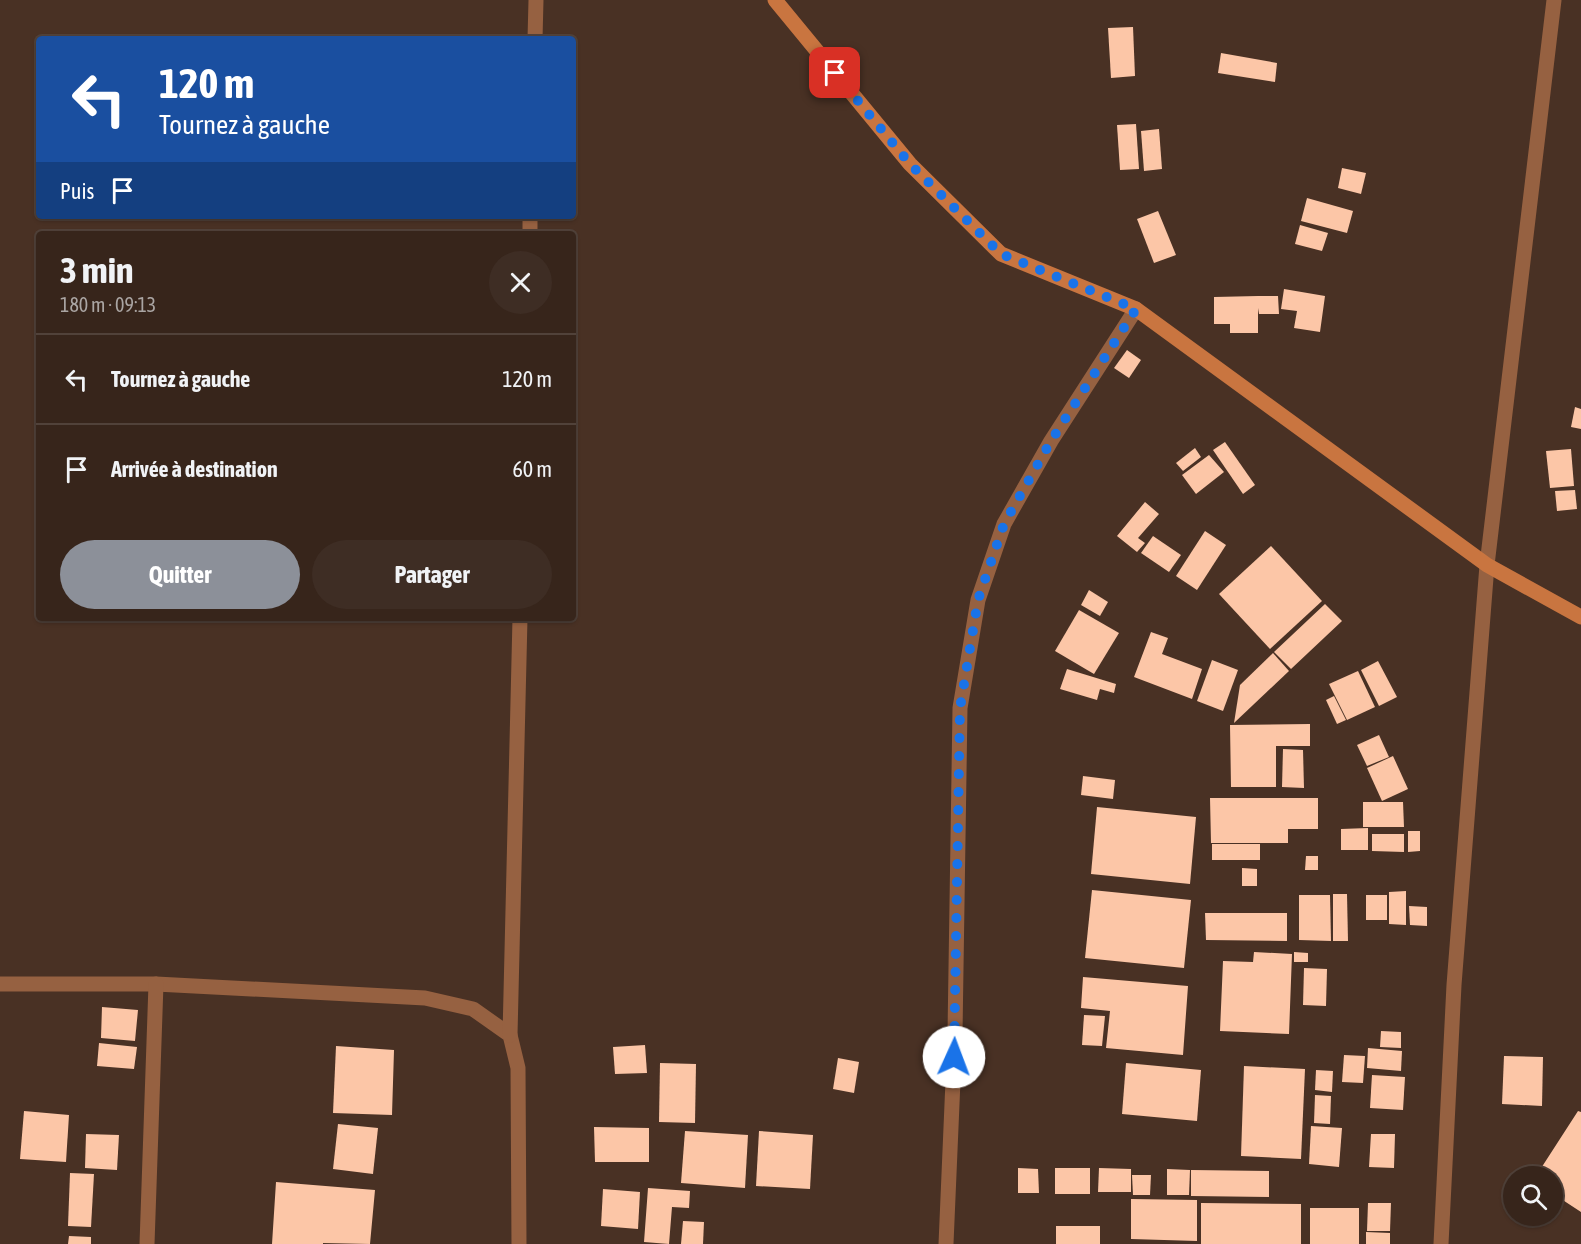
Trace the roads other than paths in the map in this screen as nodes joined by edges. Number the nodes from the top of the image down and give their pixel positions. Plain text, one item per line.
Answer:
1 (536, 0) edge
2 (776, 0) edge
3 (1554, 0) edge
4 (535, 36) edge
5 (1136, 309) junction
6 (1487, 565) junction
7 (1581, 617) edge
8 (520, 621) edge
9 (0, 984) edge
10 (156, 984) junction
11 (510, 1035) junction
12 (147, 1244) edge
13 (519, 1244) edge
14 (946, 1244) edge
15 (1441, 1244) edge

1 - 4 street
2 - 5 street
3 - 6 street
5 - 6 street
5 - 14 street
6 - 7 street
6 - 15 street
8 - 11 street
9 - 10 street
10 - 11 street
10 - 12 street
11 - 13 street

